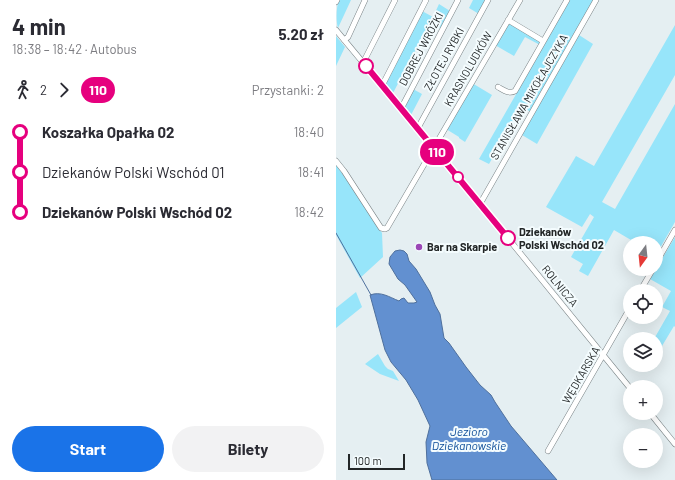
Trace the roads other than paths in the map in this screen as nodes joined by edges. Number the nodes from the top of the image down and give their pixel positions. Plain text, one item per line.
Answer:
1 (366, 0) edge
2 (395, 0) edge
3 (426, 0) edge
4 (458, 0) edge
5 (488, 0) edge
6 (520, 0) edge
7 (567, 0) edge
8 (596, 0) edge
9 (508, 20) junction
10 (336, 30) edge
11 (344, 40) junction
12 (543, 41) junction
13 (362, 62) junction
14 (381, 85) junction
15 (498, 87) dead end
16 (400, 107) junction
17 (417, 128) junction
18 (434, 148) junction
19 (336, 161) edge
20 (480, 204) junction
21 (675, 230) edge
22 (663, 251) edge
23 (623, 320) edge
24 (603, 355) junction
25 (623, 380) edge
26 (656, 420) edge
27 (675, 444) edge
28 (548, 451) dead end

1 - 11 street
2 - 13 street
3 - 14 street
4 - 16 street, DOBREJ WRÓŻKI
5 - 17 street, ZŁOTEJ RYBKI
6 - 9 street, KRASNOLUDKÓW
7 - 12 street
8 - 20 street, STANISŁAWA MIKOŁAJCZYKA
9 - 12 street
9 - 18 street, KRASNOLUDKÓW
10 - 11 street, ROLNICZA
11 - 13 street, ROLNICZA
12 - 15 street
13 - 14 street, ROLNICZA
14 - 16 street, ROLNICZA
16 - 17 street, ROLNICZA
17 - 18 street, ROLNICZA
18 - 19 street, KRASNOLUDKÓW
18 - 20 street, ROLNICZA
20 - 24 street, ROLNICZA
21 - 22 street
23 - 24 street, WĘDKARSKA
24 - 25 street, ROLNICZA
24 - 28 street, WĘDKARSKA
26 - 27 street

